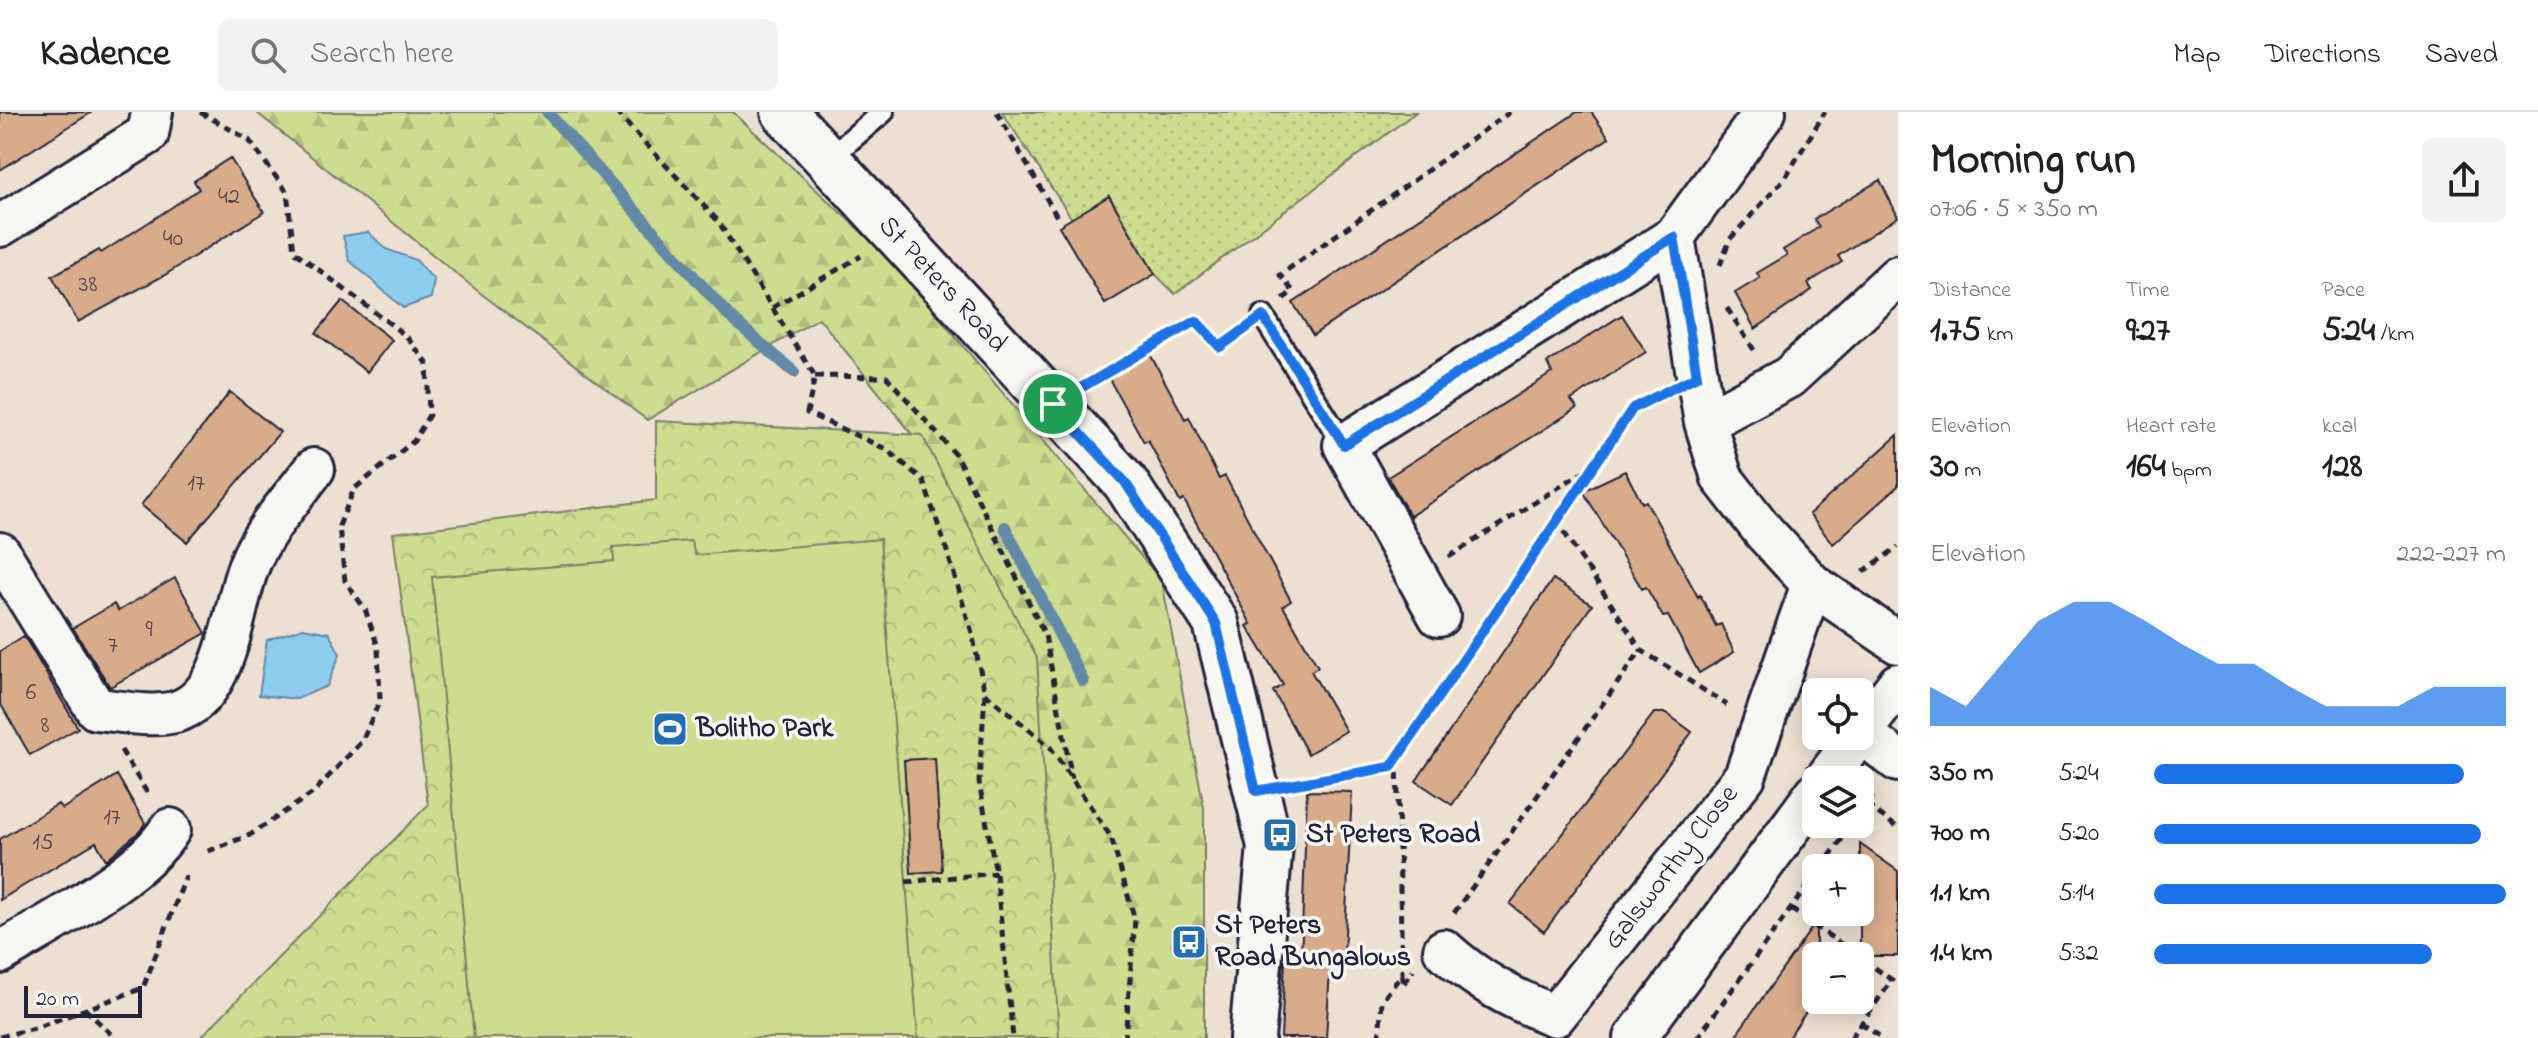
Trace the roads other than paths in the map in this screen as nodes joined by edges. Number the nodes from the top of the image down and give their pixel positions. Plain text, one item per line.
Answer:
1 (152, 112) edge
2 (784, 112) edge
3 (883, 112) edge
4 (1765, 112) edge
5 (828, 159) junction
6 (0, 226) edge
7 (1674, 237) junction
8 (1898, 276) edge
9 (1263, 316) road end
10 (1705, 422) junction
11 (1344, 445) junction
12 (314, 469) dead end
13 (0, 553) edge
14 (1812, 584) junction
15 (1439, 616) dead end
16 (1898, 643) edge
17 (1898, 684) edge
18 (1874, 715) edge
19 (1874, 744) edge
20 (1898, 761) edge
21 (1802, 812) edge
22 (183, 842) road end
23 (1438, 943) road end
24 (0, 953) edge
25 (1252, 1038) edge
26 (1635, 1038) edge

1 - 6 street
2 - 5 street, St Peters Road
3 - 5 lane
4 - 7 street
5 - 25 street, St Peters Road
7 - 10 street
7 - 11 street
8 - 10 street
9 - 11 lane
10 - 14 street
11 - 15 street
12 - 13 street
14 - 16 street
14 - 23 street, Galsworthy Close
17 - 18 street
19 - 20 street
21 - 26 street
22 - 24 street

